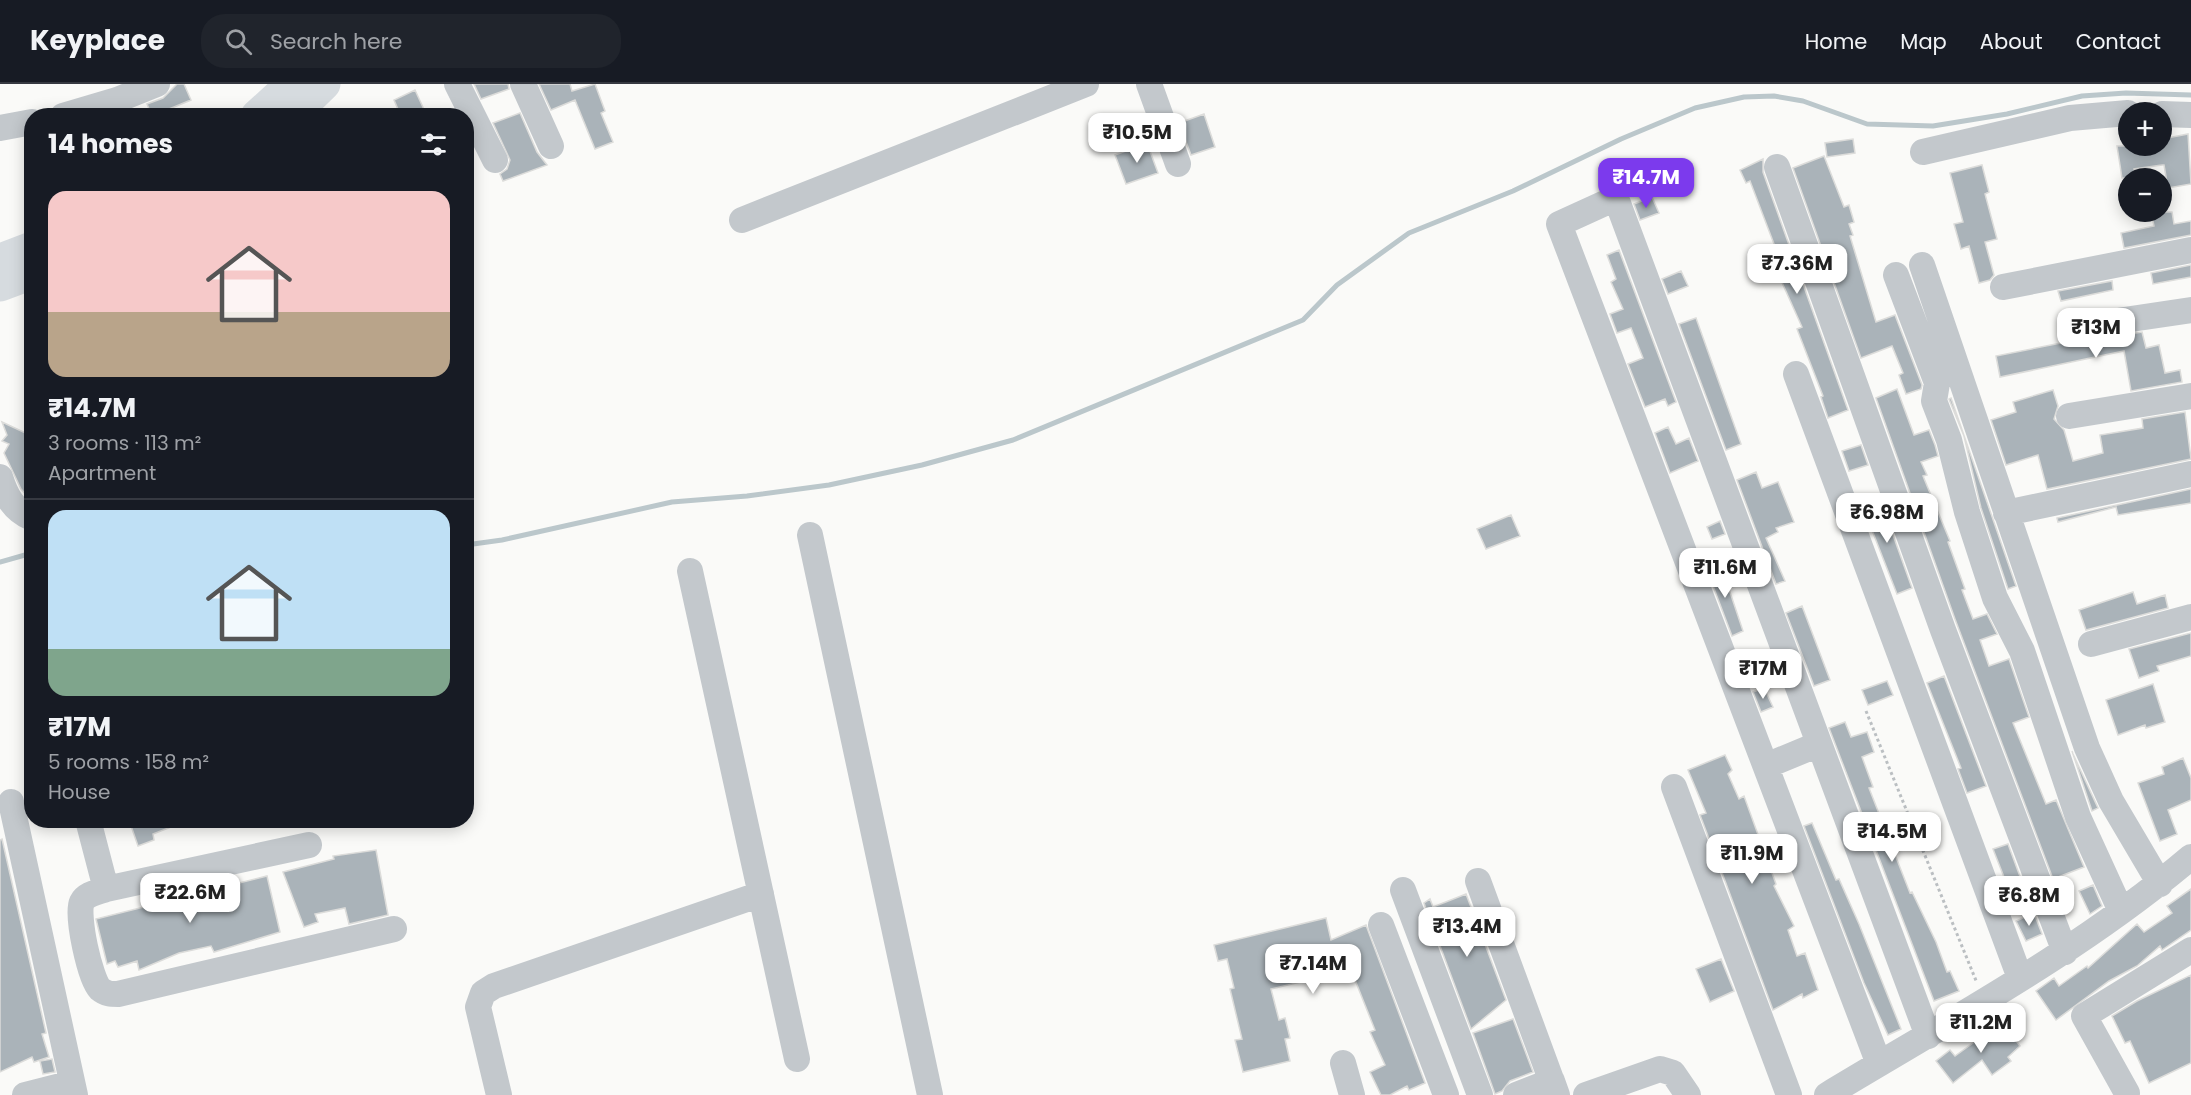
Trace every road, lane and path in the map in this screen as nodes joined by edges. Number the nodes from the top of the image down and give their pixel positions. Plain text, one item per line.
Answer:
1 (157, 84) edge
2 (292, 84) edge
3 (324, 84) edge
4 (457, 84) edge
5 (523, 84) edge
6 (1086, 84) edge
7 (1149, 84) edge
8 (90, 108) edge
9 (266, 108) edge
10 (299, 108) edge
11 (469, 108) edge
12 (2118, 114) edge
13 (2172, 114) edge
14 (2191, 115) edge
15 (474, 118) edge
16 (24, 124) edge
17 (0, 128) edge
18 (551, 146) dead end
19 (1923, 153) dead end
20 (495, 160) dead end
21 (1178, 164) dead end
22 (1777, 167) dead end
23 (742, 220) dead end
24 (2191, 250) edge
25 (24, 251) edge
26 (0, 260) edge
27 (1922, 265) dead end
28 (1896, 275) dead end
29 (24, 276) edge
30 (0, 285) edge
31 (2002, 287) dead end
32 (2191, 310) edge
33 (2104, 323) dead end
34 (1796, 374) dead end
35 (2191, 396) edge
36 (2069, 416) dead end
37 (2191, 474) edge
38 (0, 477) edge
39 (2006, 513) junction
40 (24, 515) edge
41 (810, 535) dead end
42 (690, 571) dead end
43 (2191, 617) edge
44 (2091, 644) dead end
45 (1866, 711) dead end
46 (1820, 744) junction
47 (1766, 766) junction
48 (1674, 787) dead end
49 (14, 802) edge
50 (90, 828) edge
51 (309, 845) dead end
52 (2191, 857) edge
53 (1478, 881) dead end
54 (2160, 884) junction
55 (106, 890) junction
56 (1403, 890) dead end
57 (761, 894) junction
58 (2121, 911) junction
59 (1381, 925) dead end
60 (394, 928) dead end
61 (2191, 950) edge
62 (2065, 952) junction
63 (2020, 978) junction
64 (1985, 1001) junction
65 (1928, 1036) junction
66 (797, 1059) dead end
67 (1343, 1064) dead end
68 (1879, 1064) junction
69 (73, 1089) edge
70 (1554, 1089) edge
71 (2127, 1093) dead end
72 (25, 1095) edge
73 (499, 1095) edge
74 (930, 1095) edge
75 (1352, 1095) edge
76 (1446, 1095) edge
77 (1480, 1095) edge
78 (1516, 1095) edge
79 (1586, 1095) edge
80 (1688, 1095) edge
81 (1789, 1095) edge
82 (1827, 1095) edge

1 - 8 street
2 - 9 highway
3 - 10 highway
4 - 11 street
5 - 18 street
6 - 23 street
7 - 21 street
12 - 19 street
13 - 14 street
15 - 20 street
16 - 17 street
22 - 62 street
24 - 31 street
25 - 26 highway
27 - 39 street
28 - 58 street
29 - 30 highway
32 - 33 street
34 - 63 street
35 - 36 street
37 - 39 street
38 - 40 street
39 - 54 street
41 - 74 street
42 - 57 street
43 - 44 street
45 - 64 path
46 - 47 street
46 - 47 street
46 - 65 street
47 - 68 street
48 - 81 street
49 - 69 street
50 - 55 street
51 - 55 street
52 - 54 street
53 - 70 street
54 - 58 street
55 - 60 street
56 - 77 street
57 - 66 street
57 - 73 street
58 - 62 street
59 - 76 street
61 - 71 street
62 - 63 street
63 - 64 street
64 - 65 street
65 - 68 street
67 - 75 street
68 - 82 street
69 - 72 street
70 - 78 street
79 - 80 street

